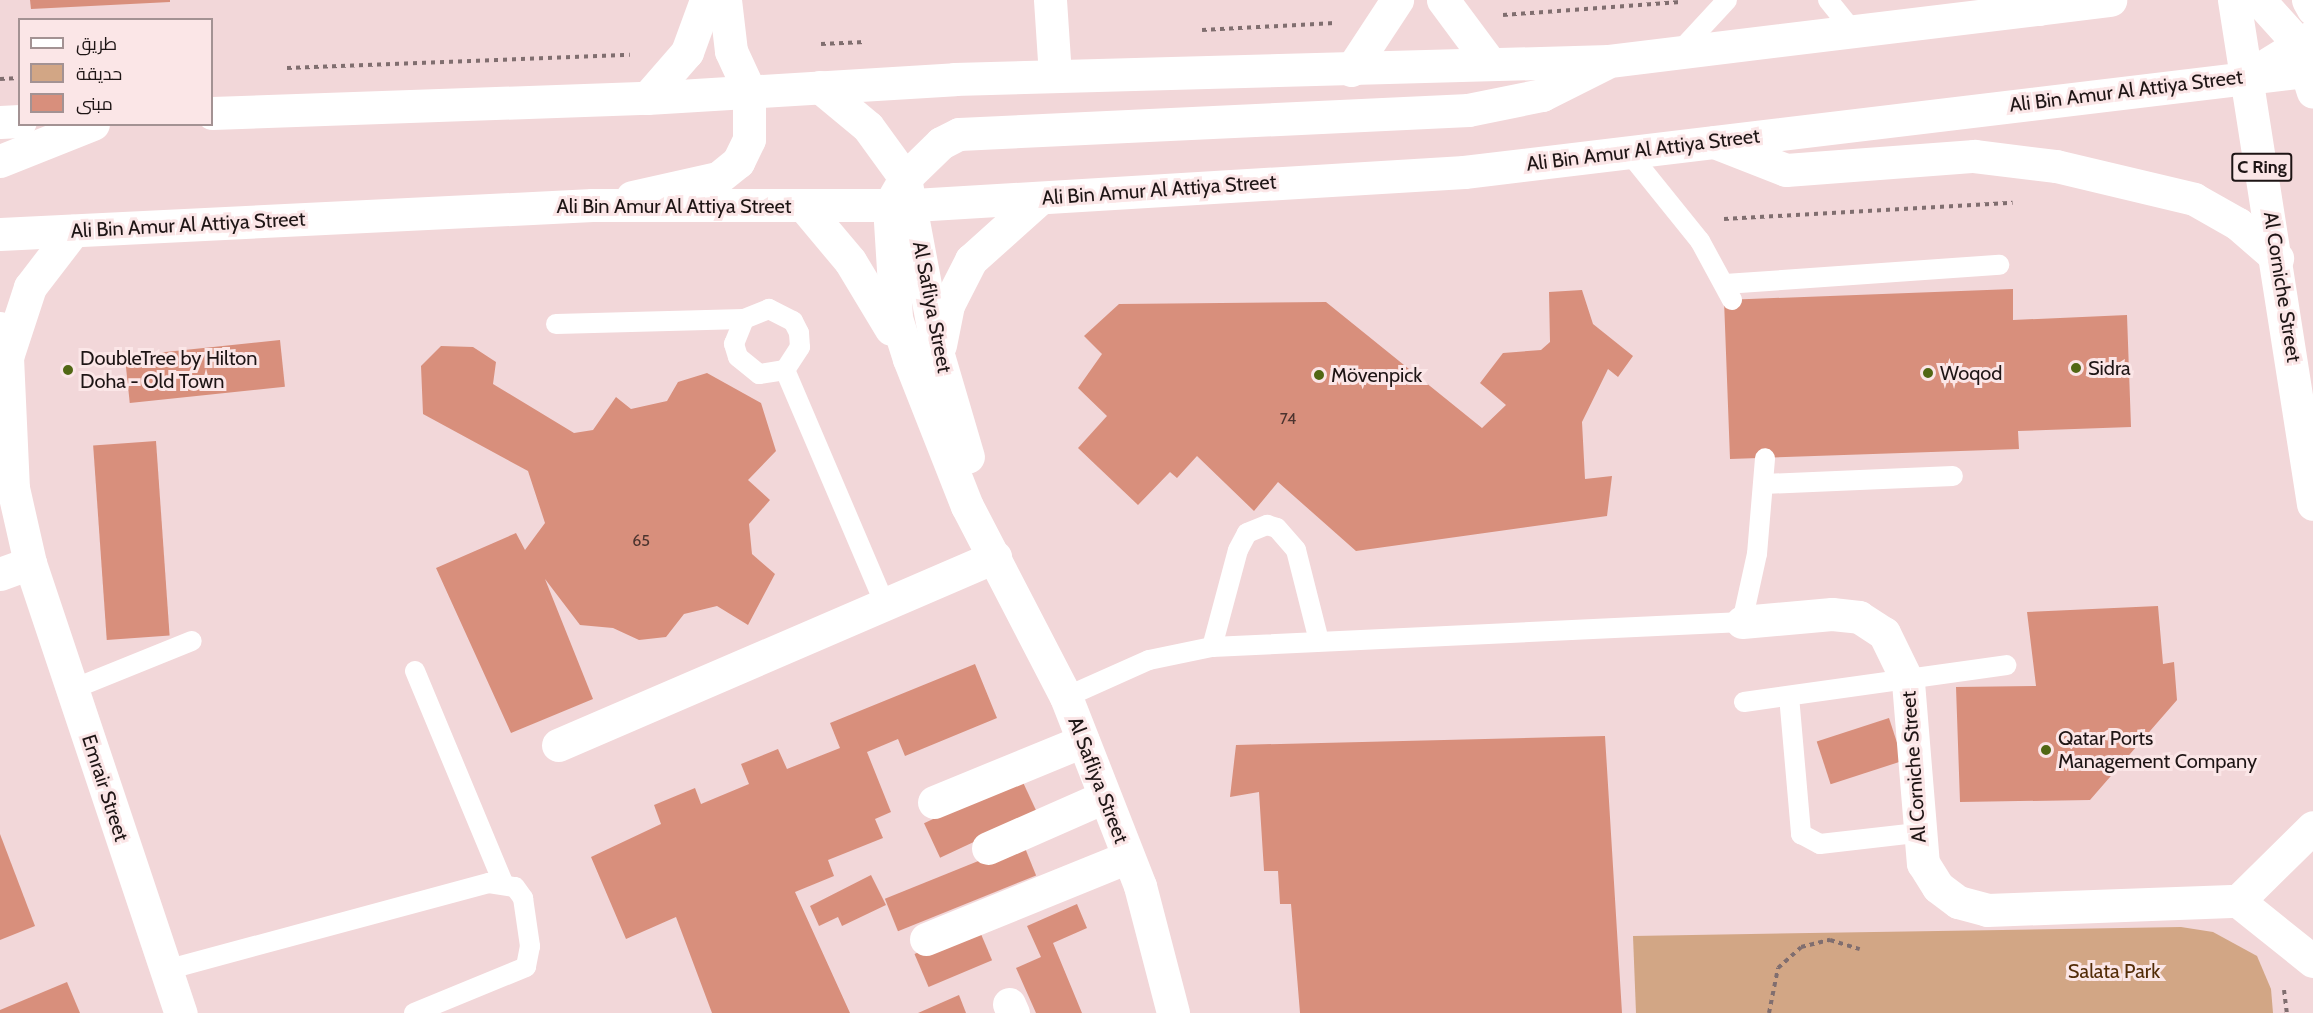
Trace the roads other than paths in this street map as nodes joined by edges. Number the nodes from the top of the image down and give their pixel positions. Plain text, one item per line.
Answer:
1 (706, 0) edge
2 (724, 0) edge
3 (1050, 0) edge
4 (1397, 0) edge
5 (1727, 0) edge
6 (1828, 0) edge
7 (2110, 0) edge
8 (2234, 0) edge
9 (2259, 0) edge
10 (2308, 0) edge
11 (2044, 5) edge
12 (1449, 9) edge
13 (2313, 9) edge
14 (1856, 35) junction
15 (1677, 55) junction
16 (1608, 62) junction
17 (2309, 62) edge
18 (1489, 63) junction
19 (1351, 70) junction
20 (1054, 76) junction
21 (2248, 76) junction
22 (820, 87) junction
23 (749, 90) junction
24 (647, 98) junction
25 (213, 113) edge
26 (18, 121) edge
27 (0, 122) edge
28 (88, 126) edge
29 (1714, 142) junction
30 (1629, 153) junction
31 (0, 161) edge
32 (902, 196) junction
33 (1040, 198) junction
34 (592, 205) junction
35 (803, 205) junction
36 (73, 231) junction
37 (0, 234) edge
38 (2277, 258) junction
39 (1999, 265) dead end
40 (744, 319) junction
41 (556, 324) dead end
42 (4, 343) edge
43 (923, 357) junction
44 (785, 370) junction
45 (1765, 458) dead end
46 (1953, 476) dead end
47 (1764, 484) junction
48 (2313, 504) edge
49 (995, 557) junction
50 (30, 563) junction
51 (0, 574) edge
52 (885, 605) junction
53 (1742, 622) junction
54 (192, 641) dead end
55 (1319, 641) junction
56 (1212, 647) junction
57 (2006, 665) dead end
58 (415, 671) dead end
59 (1908, 681) junction
60 (73, 689) junction
61 (1789, 696) junction
62 (1066, 697) junction
63 (1744, 702) dead end
64 (1083, 741) junction
65 (558, 746) dead end
66 (1104, 797) junction
67 (934, 802) dead end
68 (2313, 827) edge
69 (1917, 833) junction
70 (988, 848) dead end
71 (1128, 856) junction
72 (503, 882) junction
73 (2238, 901) junction
74 (926, 939) dead end
75 (2313, 961) edge
76 (166, 970) junction
77 (181, 1013) edge
78 (414, 1013) edge
79 (1173, 1013) edge

1 - 24 main road
2 - 23 main road
3 - 20 main road
4 - 19 main road
5 - 15 lane
6 - 14 lane
7 - 11 main road
8 - 21 main road, Al Corniche Street / C Ring
9 - 17 main road
10 - 13 main road
11 - 14 main road
12 - 18 main road
14 - 15 main road
15 - 16 main road
16 - 18 main road
16 - 32 main road
17 - 21 main road, Ali Bin Amur Al Attiya Street
18 - 19 main road
19 - 20 main road
20 - 22 main road
21 - 29 main road, Ali Bin Amur Al Attiya Street
21 - 38 main road, Al Corniche Street / C Ring
22 - 23 main road
22 - 32 main road, Al Safliya Street
23 - 24 main road
23 - 34 main road
24 - 25 main road
26 - 27 main road
28 - 31 main road
29 - 30 main road, Ali Bin Amur Al Attiya Street
29 - 38 main road
30 - 33 main road, Ali Bin Amur Al Attiya Street
30 - 39 lane
32 - 33 main road, Ali Bin Amur Al Attiya Street
32 - 35 main road, Ali Bin Amur Al Attiya Street
32 - 43 main road, Al Safliya Street
33 - 43 main road
34 - 35 main road, Ali Bin Amur Al Attiya Street
34 - 36 main road, Ali Bin Amur Al Attiya Street
35 - 43 main road
36 - 37 main road, Ali Bin Amur Al Attiya Street
36 - 42 main road, Emrair Street
38 - 48 main road, Al Corniche Street / C Ring
40 - 41 lane
40 - 44 lane
40 - 44 lane
42 - 50 main road, Emrair Street
43 - 49 main road, Al Safliya Street
44 - 52 lane
45 - 47 lane
46 - 47 lane
47 - 53 lane
49 - 52 main road
49 - 62 main road, Al Safliya Street
50 - 51 main road
50 - 60 main road, Emrair Street
52 - 65 main road
53 - 55 lane
53 - 59 main road, Al Corniche Street
54 - 60 lane
55 - 56 lane
55 - 56 lane
56 - 62 lane
57 - 59 lane
58 - 72 lane
59 - 61 lane
59 - 69 main road, Al Corniche Street
60 - 76 main road, Emrair Street
61 - 63 lane
61 - 69 lane
62 - 64 main road, Al Safliya Street
64 - 66 main road, Al Safliya Street
64 - 67 main road
66 - 70 main road
66 - 71 main road, Al Safliya Street
68 - 73 main road
69 - 73 main road, Al Corniche Street
71 - 74 main road
71 - 79 main road, Al Safliya Street
72 - 76 lane
72 - 78 lane
73 - 75 main road
76 - 77 main road, Emrair Street

